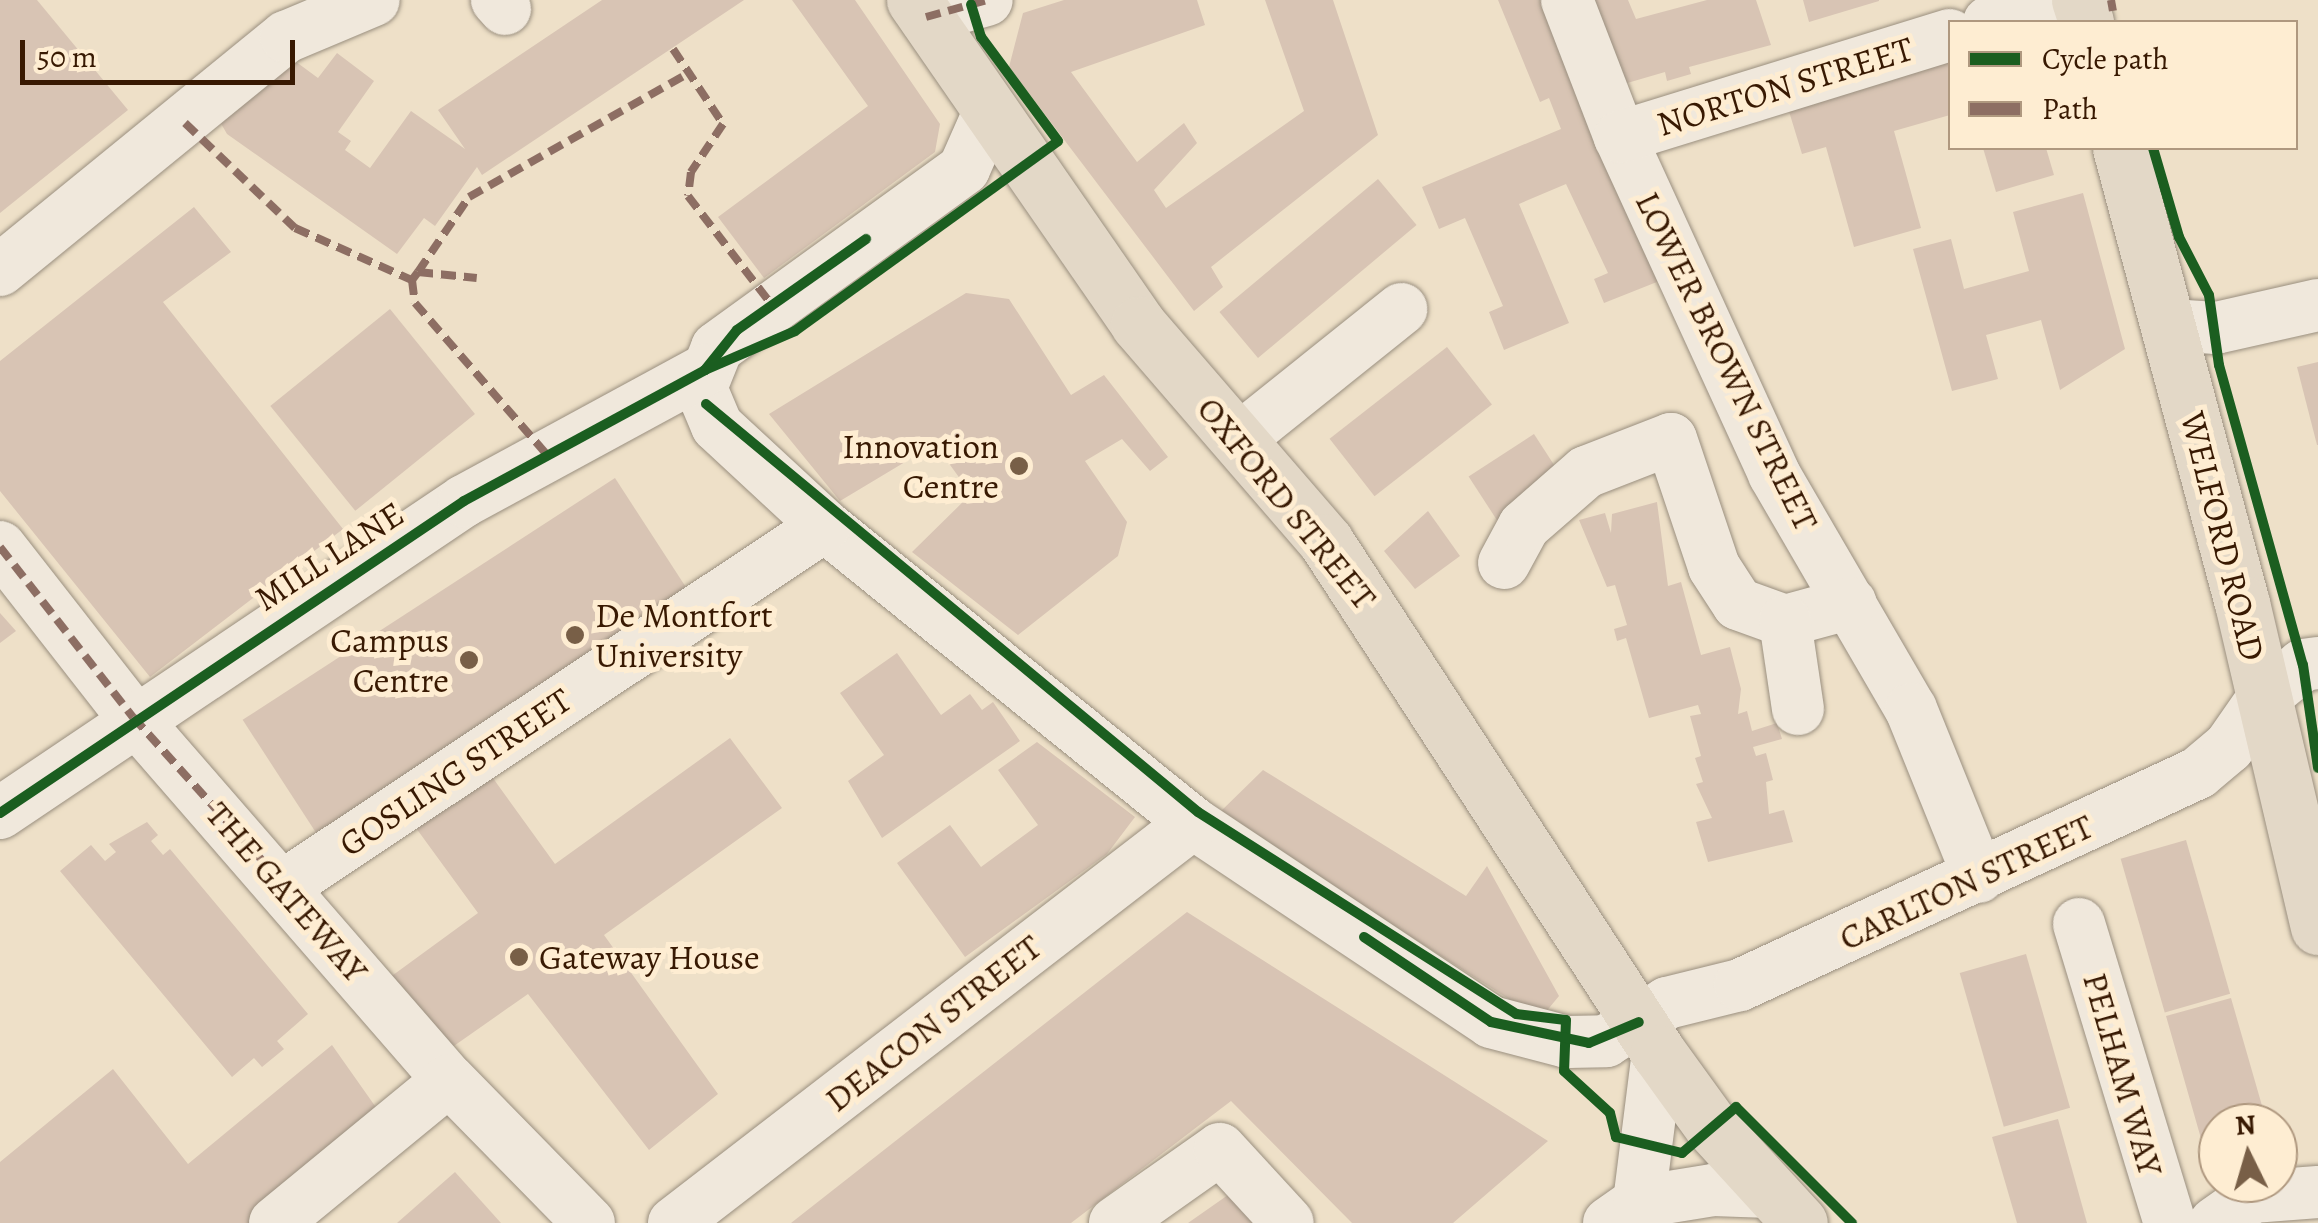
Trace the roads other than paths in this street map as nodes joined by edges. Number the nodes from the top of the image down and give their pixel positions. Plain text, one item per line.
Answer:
1 (374, 0) edge
2 (988, 0) edge
3 (1567, 0) edge
4 (2062, 0) edge
5 (920, 8) edge
6 (1997, 20) edge
7 (1948, 35) edge
8 (990, 110) junction
9 (1620, 137) junction
10 (2121, 150) edge
11 (0, 270) edge
12 (2318, 305) edge
13 (1401, 309) dead end
14 (2170, 326) junction
15 (688, 379) junction
16 (1239, 440) junction
17 (825, 526) junction
18 (0, 548) edge
19 (1504, 563) dead end
20 (1850, 603) junction
21 (1785, 621) junction
22 (2318, 663) edge
23 (2263, 698) junction
24 (1798, 710) dead end
25 (133, 717) junction
26 (0, 813) edge
27 (1193, 822) junction
28 (276, 876) junction
29 (1979, 877) junction
30 (2079, 924) dead end
31 (2318, 927) edge
32 (1649, 1037) junction
33 (450, 1080) junction
34 (2318, 1192) edge
35 (1785, 1208) edge
36 (1635, 1216) edge
37 (275, 1223) edge
38 (589, 1223) edge
39 (674, 1223) edge
40 (1115, 1223) edge
41 (1288, 1223) edge
42 (2170, 1223) edge
43 (2215, 1223) edge

1 - 11 street
2 - 5 street
3 - 9 street, LOWER BROWN STREET
4 - 6 street
5 - 8 main road, OXFORD STREET
7 - 9 street, NORTON STREET
8 - 15 street
8 - 16 main road, OXFORD STREET
9 - 20 street, LOWER BROWN STREET
10 - 14 main road, WELFORD ROAD
12 - 14 street
13 - 16 street
14 - 23 main road, WELFORD ROAD
15 - 17 street, CARLTON STREET
15 - 25 street, MILL LANE
16 - 32 main road, OXFORD STREET
17 - 27 street, CARLTON STREET
17 - 28 street, GOSLING STREET
18 - 25 street, THE GATEWAY
19 - 21 street
20 - 21 street
20 - 29 street, LOWER BROWN STREET
21 - 24 street
22 - 23 street, CARLTON STREET
23 - 29 street, CARLTON STREET
23 - 31 main road, WELFORD ROAD
25 - 26 street, MILL LANE
25 - 28 street, THE GATEWAY
27 - 32 street, CARLTON STREET
27 - 39 street, DEACON STREET
28 - 33 street, THE GATEWAY
29 - 32 street, CARLTON STREET
30 - 42 street, PELHAM WAY
32 - 35 main road, OXFORD STREET
32 - 36 street
33 - 37 street
33 - 38 street, THE GATEWAY
34 - 43 street
35 - 36 street
40 - 41 street

